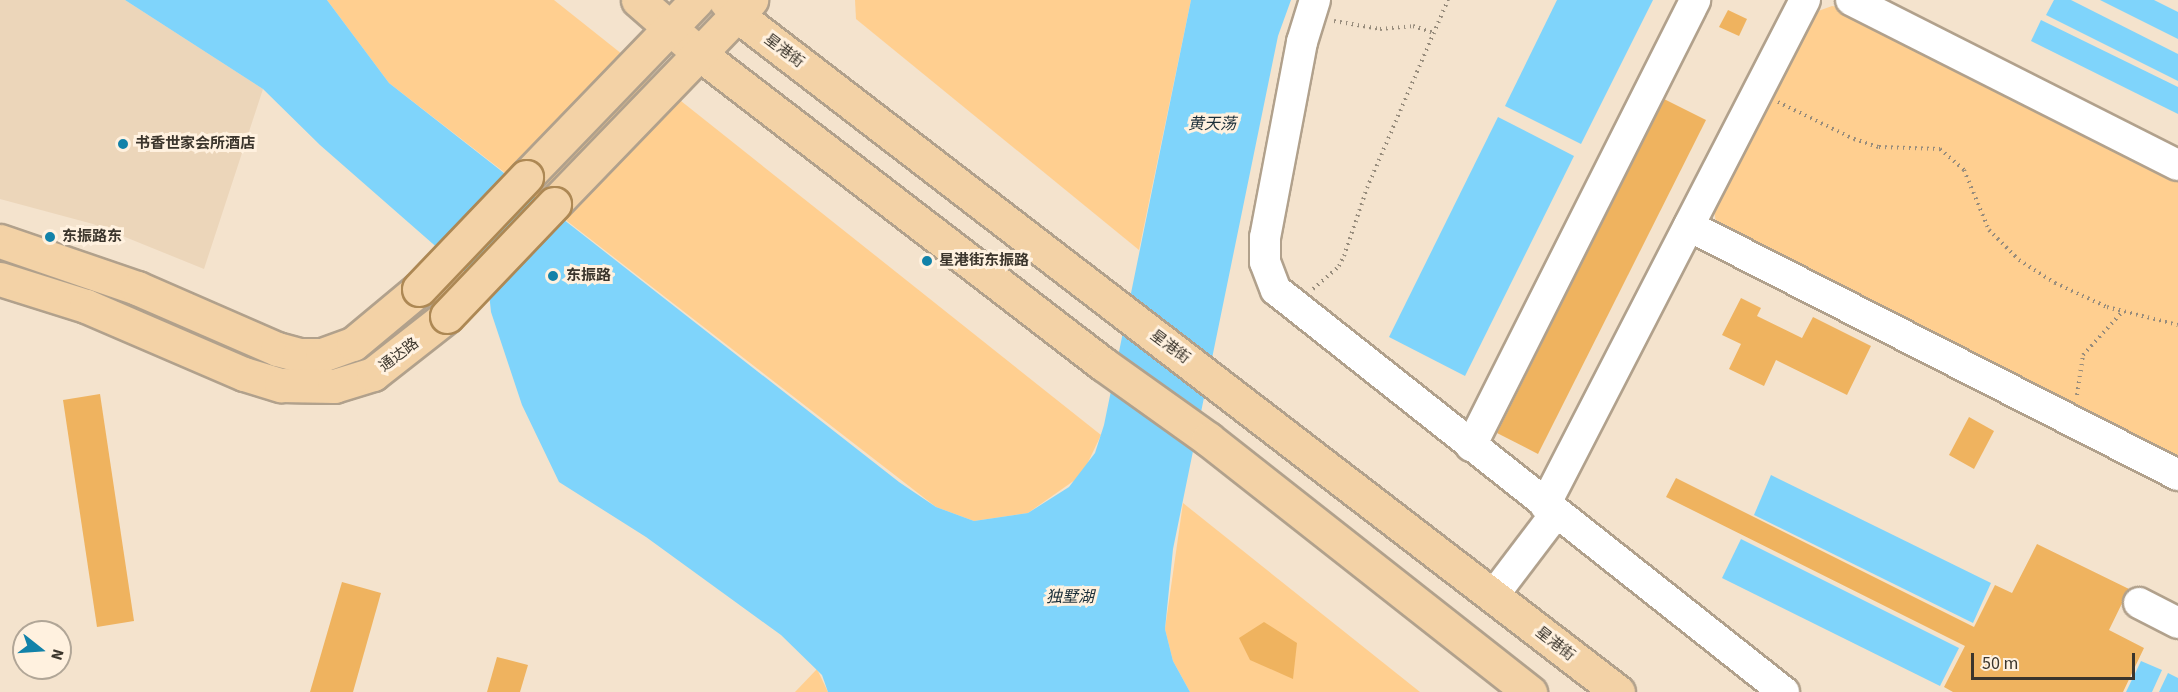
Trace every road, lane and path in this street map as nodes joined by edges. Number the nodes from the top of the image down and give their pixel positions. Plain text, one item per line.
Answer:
1 (638, 0) edge
2 (697, 0) edge
3 (1448, 0) edge
4 (1695, 0) edge
5 (1805, 0) edge
6 (1851, 0) edge
7 (737, 5) edge
8 (1312, 8) edge
9 (671, 26) junction
10 (1434, 33) junction
11 (701, 55) junction
12 (1758, 92) junction
13 (2178, 165) edge
14 (1689, 226) junction
15 (0, 241) edge
16 (0, 279) edge
17 (1293, 307) junction
18 (2122, 312) junction
19 (2178, 325) edge
20 (2074, 422) junction
21 (1471, 446) junction
22 (2178, 475) edge
23 (1550, 509) junction
24 (1493, 596) junction
25 (2139, 603) dead end
26 (2178, 623) edge
27 (1530, 692) edge
28 (1618, 692) edge
29 (1784, 692) edge

1 - 9 main road
2 - 9 main road
3 - 10 path
4 - 21 street
5 - 12 street
6 - 13 street
7 - 11 main road
7 - 24 main road, 星港街
8 - 10 path
8 - 17 street
9 - 11 main road
9 - 15 main road, bridge
10 - 17 path
11 - 16 main road, 通达路, bridge
11 - 27 main road
12 - 14 street
12 - 18 path
14 - 20 street
14 - 23 street
17 - 21 street
18 - 19 path
18 - 20 path
20 - 22 street
21 - 23 street
23 - 24 street
23 - 29 street
24 - 28 main road, 星港街
25 - 26 street

